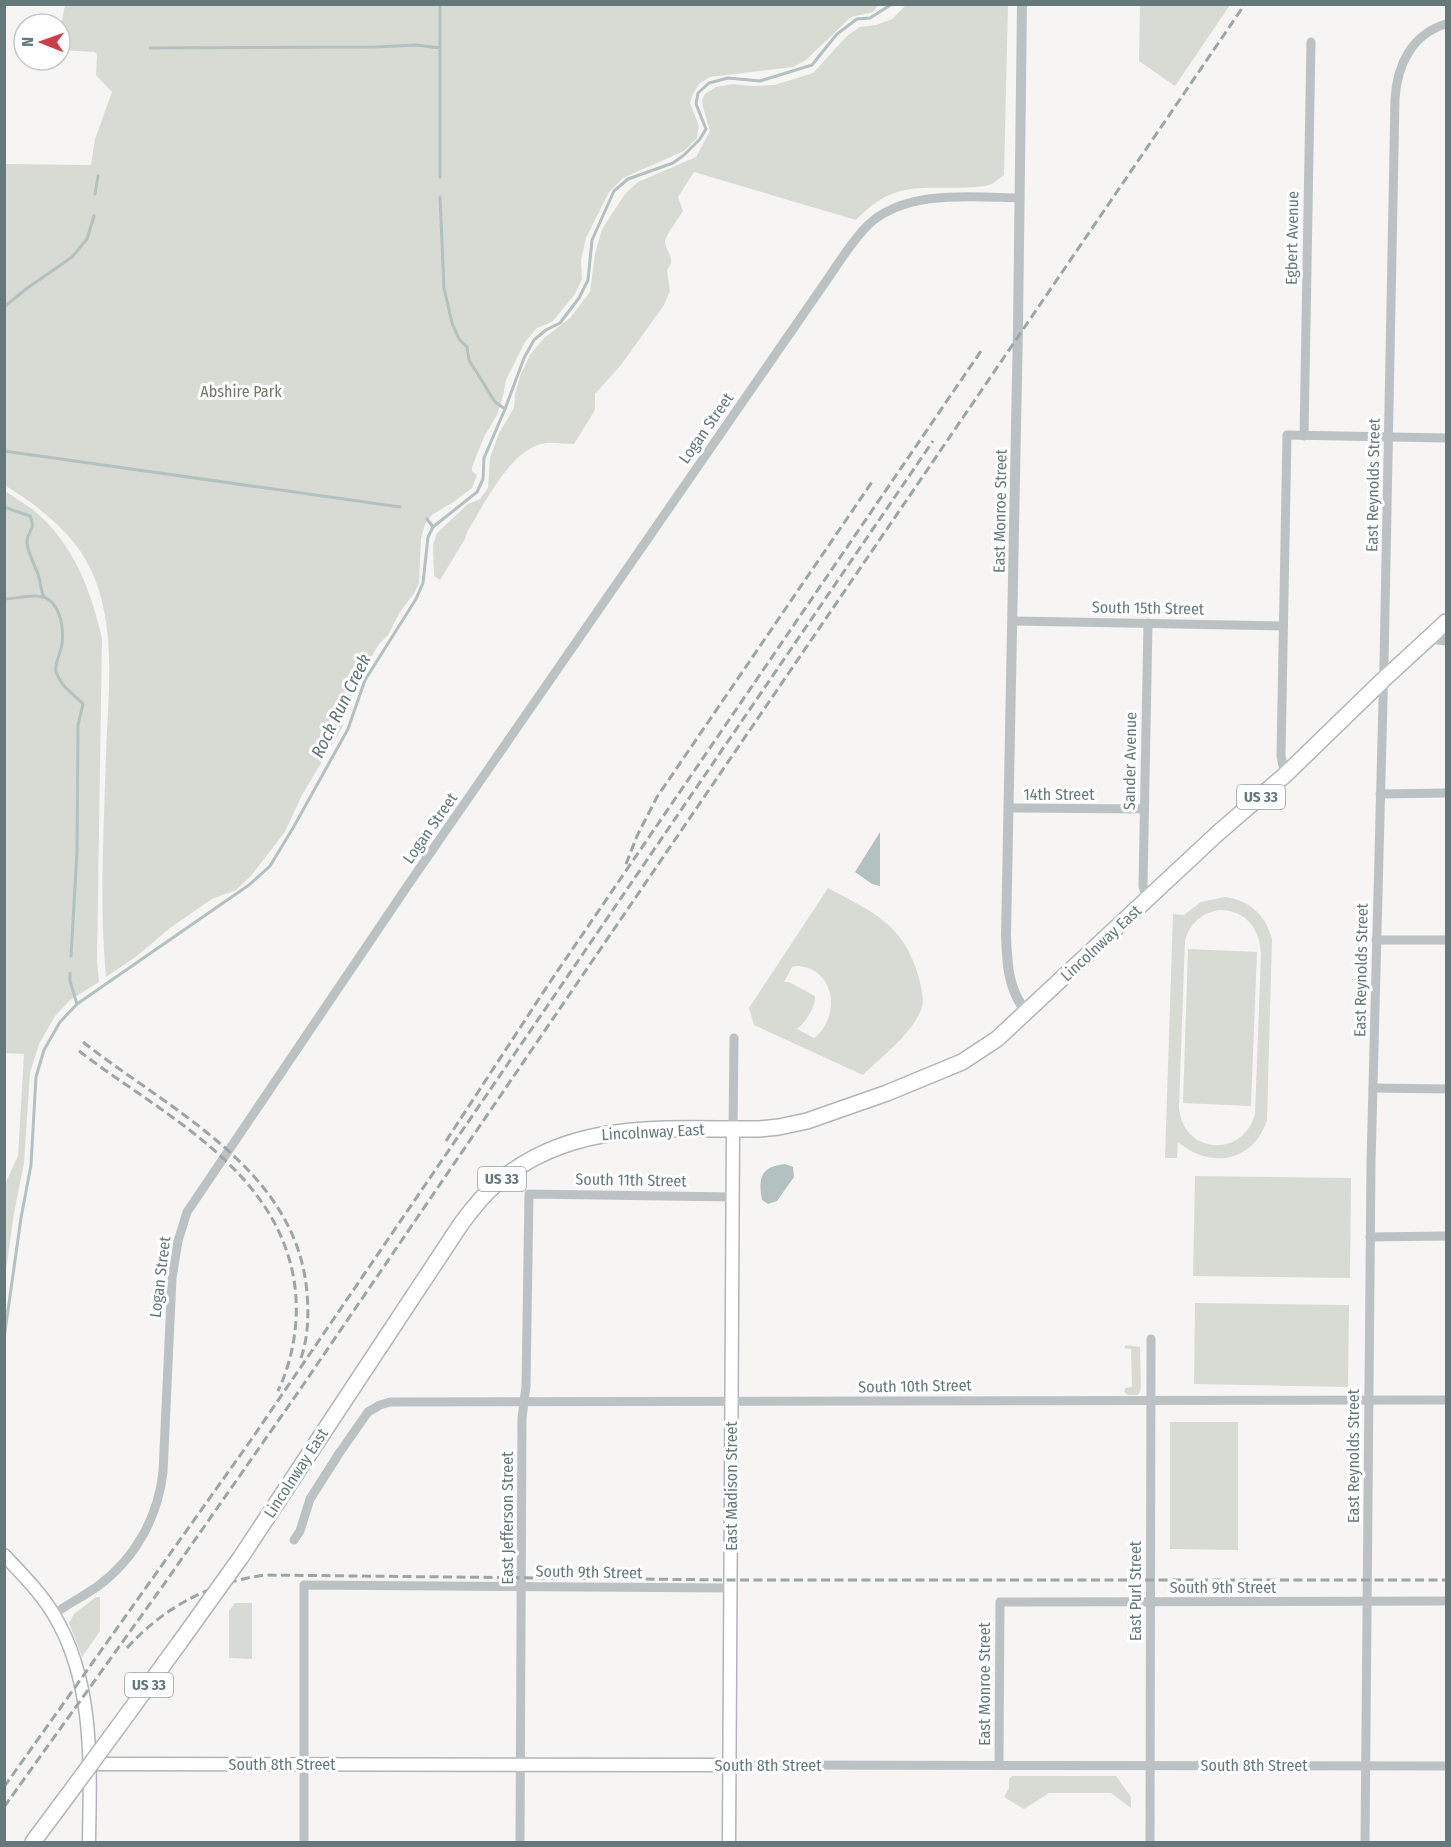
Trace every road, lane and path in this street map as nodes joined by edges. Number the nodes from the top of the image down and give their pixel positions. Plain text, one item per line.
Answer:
1 (1022, 4) edge
2 (1446, 24) edge
3 (1311, 42) dead end
4 (1020, 198) junction
5 (1304, 435) junction
6 (1389, 437) junction
7 (1446, 438) edge
8 (1013, 621) junction
9 (1446, 622) edge
10 (1148, 623) junction
11 (1283, 626) junction
12 (1429, 639) junction
13 (1446, 641) edge
14 (1383, 680) junction
15 (1285, 775) junction
16 (1446, 793) edge
17 (1380, 794) junction
18 (1010, 808) junction
19 (1144, 809) junction
20 (1147, 900) junction
21 (1376, 940) junction
22 (1446, 940) edge
23 (1027, 1013) junction
24 (734, 1038) dead end
25 (1373, 1088) junction
26 (1446, 1089) edge
27 (733, 1129) junction
28 (529, 1194) joint
29 (733, 1197) junction
30 (1446, 1236) edge
31 (1370, 1237) junction
32 (1151, 1339) dead end
33 (1369, 1399) junction
34 (1150, 1400) junction
35 (1446, 1400) edge
36 (732, 1401) junction
37 (524, 1402) junction
38 (294, 1540) dead end
39 (4, 1555) edge
40 (521, 1586) junction
41 (730, 1588) junction
42 (1367, 1601) junction
43 (1446, 1601) edge
44 (1000, 1602) joint
45 (1150, 1602) junction
46 (54, 1614) junction
47 (90, 1764) junction
48 (520, 1764) junction
49 (304, 1765) junction
50 (729, 1765) junction
51 (999, 1765) junction
52 (1150, 1765) junction
53 (1365, 1766) junction
54 (1446, 1766) edge
55 (35, 1840) edge
56 (89, 1842) edge
57 (304, 1842) edge
58 (520, 1842) edge
59 (729, 1842) edge
60 (1150, 1842) edge
61 (1365, 1842) edge

1 - 4 street, East Monroe Street
2 - 6 street, East Reynolds Street
3 - 5 street, Egbert Avenue
4 - 8 street, East Monroe Street
4 - 46 street, Logan Street
5 - 6 street
5 - 11 street
6 - 7 street
6 - 14 street, East Reynolds Street
8 - 10 street, South 15th Street
8 - 18 street, East Monroe Street
9 - 12 highway, Lincolnway East / US 33
10 - 11 street, South 15th Street
10 - 19 street, Sander Avenue
11 - 15 street
12 - 13 street
12 - 14 highway, Lincolnway East / US 33
14 - 15 highway, Lincolnway East / US 33
14 - 17 street, East Reynolds Street
15 - 20 highway, Lincolnway East / US 33
16 - 17 street
17 - 21 street, East Reynolds Street
18 - 19 street, 14th Street
18 - 23 street, East Monroe Street
19 - 20 street, Sander Avenue
20 - 23 highway, Lincolnway East / US 33
21 - 22 street
21 - 25 street, East Reynolds Street
23 - 27 highway, Lincolnway East / US 33
24 - 27 street
25 - 26 street
25 - 31 street, East Reynolds Street
27 - 29 main road, East Madison Street
27 - 55 highway, Lincolnway East / US 33, bridge
28 - 29 street, South 11th Street
28 - 37 street, East Jefferson Street
29 - 36 main road, East Madison Street
30 - 31 street
31 - 33 street, East Reynolds Street
32 - 34 street, East Purl Street
33 - 34 street, South 10th Street
33 - 35 street, South 10th Street
33 - 42 street, East Reynolds Street
34 - 36 street, South 10th Street
34 - 45 street, East Purl Street
36 - 37 street, South 10th Street
36 - 41 main road, East Madison Street
37 - 38 street, South 10th Street
37 - 40 street, East Jefferson Street
39 - 46 main road
40 - 41 street, South 9th Street
40 - 48 street, East Jefferson Street
40 - 49 street, South 9th Street
41 - 50 main road, East Madison Street
42 - 43 street, South 9th Street
42 - 45 street, South 9th Street
42 - 53 street, East Reynolds Street
44 - 45 street, South 9th Street
44 - 51 street, East Monroe Street
45 - 52 street, East Purl Street
46 - 47 main road
47 - 49 main road, South 8th Street
47 - 56 main road
48 - 49 main road, South 8th Street
48 - 50 main road, South 8th Street
48 - 58 street, East Jefferson Street
49 - 57 street
50 - 51 street, South 8th Street
50 - 59 main road, East Madison Street
51 - 52 street, South 8th Street
52 - 53 street, South 8th Street
52 - 60 street, East Purl Street
53 - 54 street, South 8th Street
53 - 61 street, East Reynolds Street

